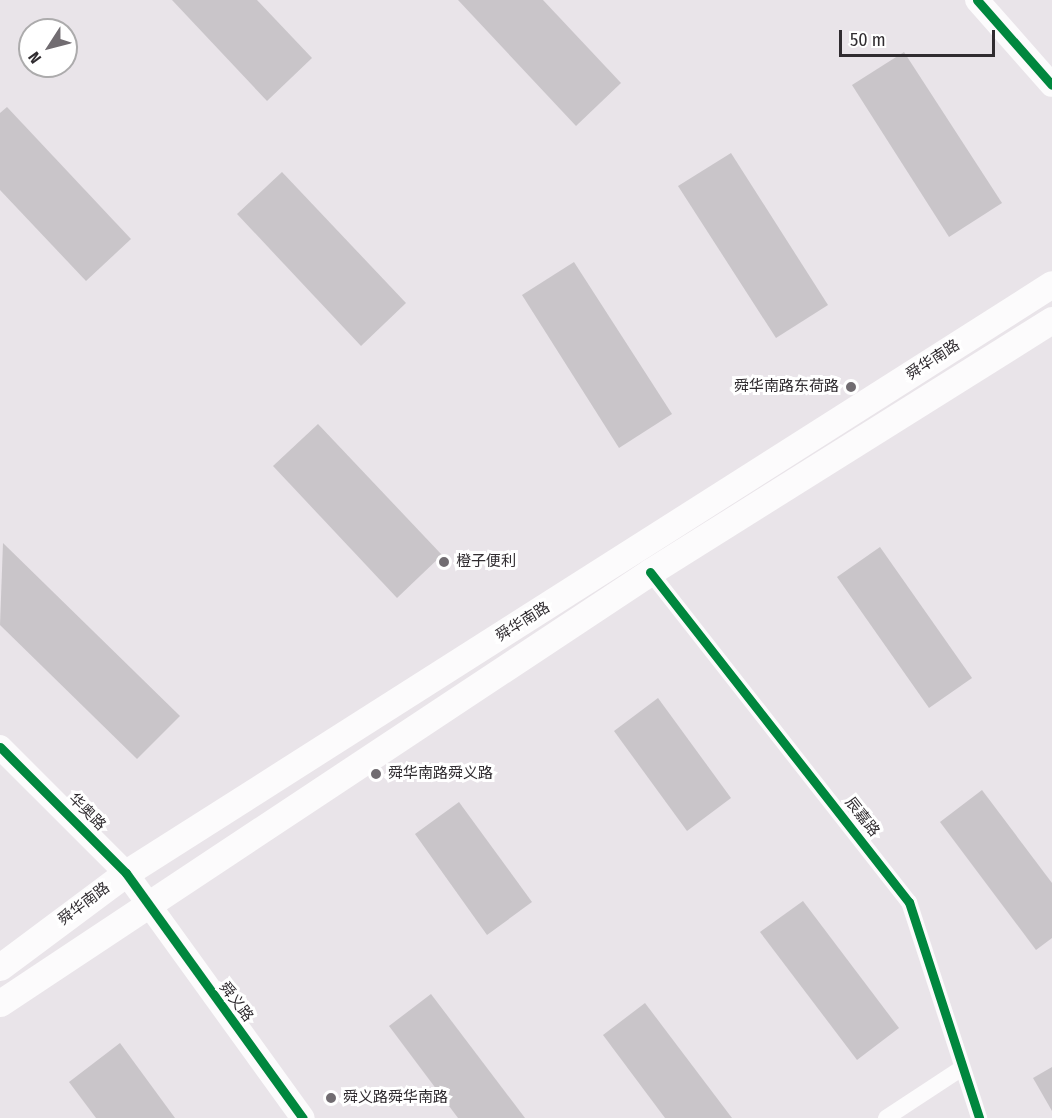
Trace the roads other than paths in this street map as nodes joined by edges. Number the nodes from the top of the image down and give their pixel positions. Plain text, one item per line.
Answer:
1 (977, 0) edge
2 (1052, 85) edge
3 (1052, 284) edge
4 (1052, 321) edge
5 (650, 572) junction
6 (0, 747) edge
7 (126, 873) junction
8 (145, 904) junction
9 (0, 967) edge
10 (0, 1003) edge
11 (962, 1068) junction
12 (303, 1118) edge
13 (886, 1118) edge
14 (979, 1118) edge

1 - 2 street
3 - 7 main road, 舜华南路
4 - 5 main road, 舜华南路
5 - 8 main road, 舜华南路
5 - 11 street, 辰嘉路
6 - 7 street, 华奥路
7 - 8 street, 华奥路
7 - 9 main road, 舜华南路
8 - 10 main road, 舜华南路
8 - 12 street, 舜义路
11 - 13 street
11 - 14 street, 辰嘉路

